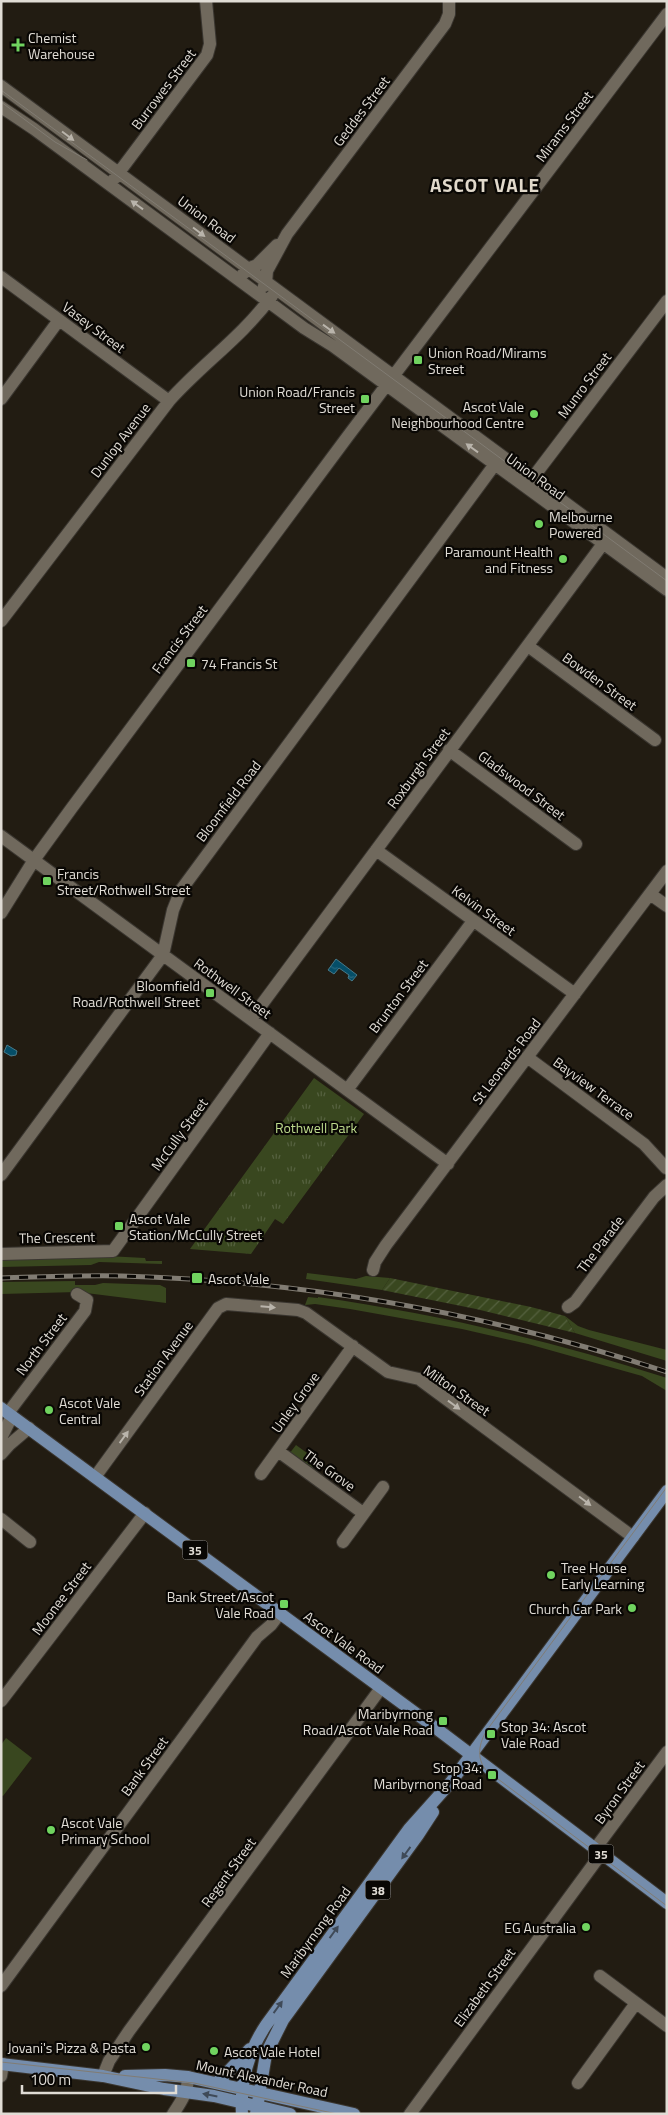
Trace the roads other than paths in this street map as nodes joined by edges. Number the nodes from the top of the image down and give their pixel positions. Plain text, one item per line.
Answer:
1 (206, 1) edge
2 (449, 1) edge
3 (667, 14) edge
4 (1, 86) edge
5 (1, 107) edge
6 (43, 117) junction
7 (34, 129) junction
8 (119, 173) junction
9 (110, 185) junction
10 (287, 234) junction
11 (248, 269) junction
12 (1, 277) edge
13 (238, 280) junction
14 (272, 287) junction
15 (263, 298) junction
16 (667, 301) edge
17 (59, 320) junction
18 (391, 382) junction
19 (1, 399) edge
20 (169, 401) junction
21 (498, 460) junction
22 (529, 483) junction
23 (606, 540) junction
24 (666, 585) edge
25 (1, 620) edge
26 (528, 646) junction
27 (655, 740) dead end
28 (449, 750) junction
29 (1, 836) edge
30 (576, 844) dead end
31 (376, 850) junction
32 (34, 860) junction
33 (667, 871) edge
34 (650, 894) junction
35 (667, 906) edge
36 (1, 913) edge
37 (473, 921) junction
38 (163, 955) junction
39 (576, 994) junction
40 (251, 1019) junction
41 (270, 1033) junction
42 (527, 1057) junction
43 (347, 1090) junction
44 (644, 1144) junction
45 (667, 1154) edge
46 (448, 1164) junction
47 (667, 1169) edge
48 (1, 1175) edge
49 (667, 1185) edge
50 (654, 1197) junction
51 (112, 1251) joint
52 (1, 1254) edge
53 (373, 1270) dead end
54 (77, 1294) dead end
55 (220, 1306) joint
56 (568, 1307) dead end
57 (353, 1346) junction
58 (7, 1412) edge
59 (29, 1428) junction
60 (1, 1438) edge
61 (278, 1451) junction
62 (1, 1454) edge
63 (261, 1474) dead end
64 (95, 1477) junction
65 (383, 1487) dead end
66 (667, 1491) edge
67 (145, 1513) junction
68 (363, 1513) junction
69 (3, 1520) edge
70 (632, 1537) junction
71 (30, 1542) dead end
72 (342, 1542) dead end
73 (276, 1611) junction
74 (381, 1688) junction
75 (1, 1701) edge
76 (667, 1752) edge
77 (470, 1756) junction
78 (451, 1782) junction
79 (598, 1852) junction
80 (667, 1903) edge
81 (600, 1976) dead end
82 (1, 1986) edge
83 (636, 2003) junction
84 (667, 2026) edge
85 (254, 2045) junction
86 (2, 2068) edge
87 (103, 2076) junction
88 (188, 2077) junction
89 (217, 2083) junction
90 (578, 2083) dead end
91 (243, 2088) junction
92 (186, 2091) junction
93 (259, 2092) junction
94 (242, 2108) edge
95 (256, 2111) edge
96 (173, 2114) edge
97 (289, 2114) edge
98 (354, 2114) edge
99 (410, 2114) edge

1 - 8 street, Burrowes Street
2 - 10 street, Geddes Street
3 - 18 street, Mirams Street
4 - 6 street, Union Road
5 - 7 street, Union Road
6 - 7 street
6 -> 8 street, Union Road
7 - 9 street, Union Road
8 - 9 street, Burrowes Street
8 -> 11 street, Union Road
13 -> 9 street, Union Road
10 - 11 street, Geddes Street
10 - 14 street, Geddes Street
11 - 13 street, Geddes Street
11 - 14 street, Union Road
12 - 17 street, Vasey Street
13 - 15 street, Union Road
14 - 15 street, Dunlop Avenue
14 -> 18 street, Union Road
15 - 18 street, Union Road
15 - 20 street, Dunlop Avenue
16 - 22 street, Munro Street
17 - 19 street
17 - 20 street, Vasey Street
18 - 21 street, Union Road
18 - 32 street, Francis Street
20 - 25 street, Dunlop Avenue
21 - 22 street, Union Road
21 - 38 street, Bloomfield Road
22 - 23 street, Union Road
23 - 24 street, Union Road
23 - 26 street, Roxburgh Street
26 - 27 street, Bowden Street
26 - 28 street, Roxburgh Street
28 - 30 street, Gladswood Street
28 - 31 street, Roxburgh Street
29 - 32 street, Rothwell Street
31 - 37 street, Kelvin Street
31 - 40 street, Roxburgh Street
32 - 36 street, Francis Street
32 - 38 street, Rothwell Street
33 - 34 street, St Leonards Road
34 - 35 street
34 - 39 street, St Leonards Road
37 - 39 street, Kelvin Street
37 - 43 street, Brunton Street
38 - 40 street, Rothwell Street
38 - 48 street, Bloomfield Road
39 - 42 street, St Leonards Road
40 - 41 street, Rothwell Street
41 - 43 street, Rothwell Street
41 - 51 street, McCully Street
42 - 44 street, Bayview Terrace
42 - 46 street, St Leonards Road
43 - 46 street, Rothwell Street
44 - 45 street, Bayview Terrace
44 - 47 street, Bayview Terrace
46 - 53 street, St Leonards Road
47 - 50 street, The Parade
49 - 50 street, The Parade
50 - 56 street, The Parade
51 - 52 street, The Crescent
54 - 58 street, North Street
55 -> 57 street, Milton Street
64 -> 55 street, Station Avenue
57 - 61 street, Unley Grove
57 -> 70 street, Milton Street
58 - 59 main road, Ascot Vale Road / 35
58 - 60 street, North Street
59 - 62 street
59 - 64 main road, Ascot Vale Road / 35
61 - 63 street, Unley Grove
61 - 68 street, The Grove
64 - 67 main road, Ascot Vale Road / 35
65 - 68 street
66 - 70 main road, Maribyrnong Road / 38
67 - 73 main road, Ascot Vale Road / 35
67 - 75 street, Moonee Street
68 - 72 street
69 - 71 street
70 - 77 main road, Maribyrnong Road / 38
73 - 74 main road, Ascot Vale Road / 35
73 - 82 street, Bank Street
74 - 77 main road, Ascot Vale Road / 35
74 - 87 street, Regent Street
76 - 79 street, Byron Street
77 - 78 main road, Maribyrnong Road / 38
77 - 79 main road, Ascot Vale Road / 35
85 -> 78 main road, Maribyrnong Road / 38
78 -> 93 main road, Maribyrnong Road / 38
79 - 80 main road, Ascot Vale Road / 35
79 - 99 street, Elizabeth Street
81 - 83 street
83 - 84 street
83 - 90 street
85 - 89 main road
85 - 91 main road, Maribyrnong Road / 38
86 - 87 main road, Mount Alexander Road
87 - 88 main road, Mount Alexander Road
87 - 92 main road, Mount Alexander Road
88 - 89 main road, Mount Alexander Road
88 - 92 street
89 - 91 main road, Mount Alexander Road
91 - 93 main road, Mount Alexander Road
91 - 94 main road, 38
94 -> 92 main road, Mount Alexander Road
92 - 96 street
93 - 95 main road, 38
93 - 98 main road, Mount Alexander Road
94 - 95 main road, Mount Alexander Road
95 - 97 main road, Mount Alexander Road

